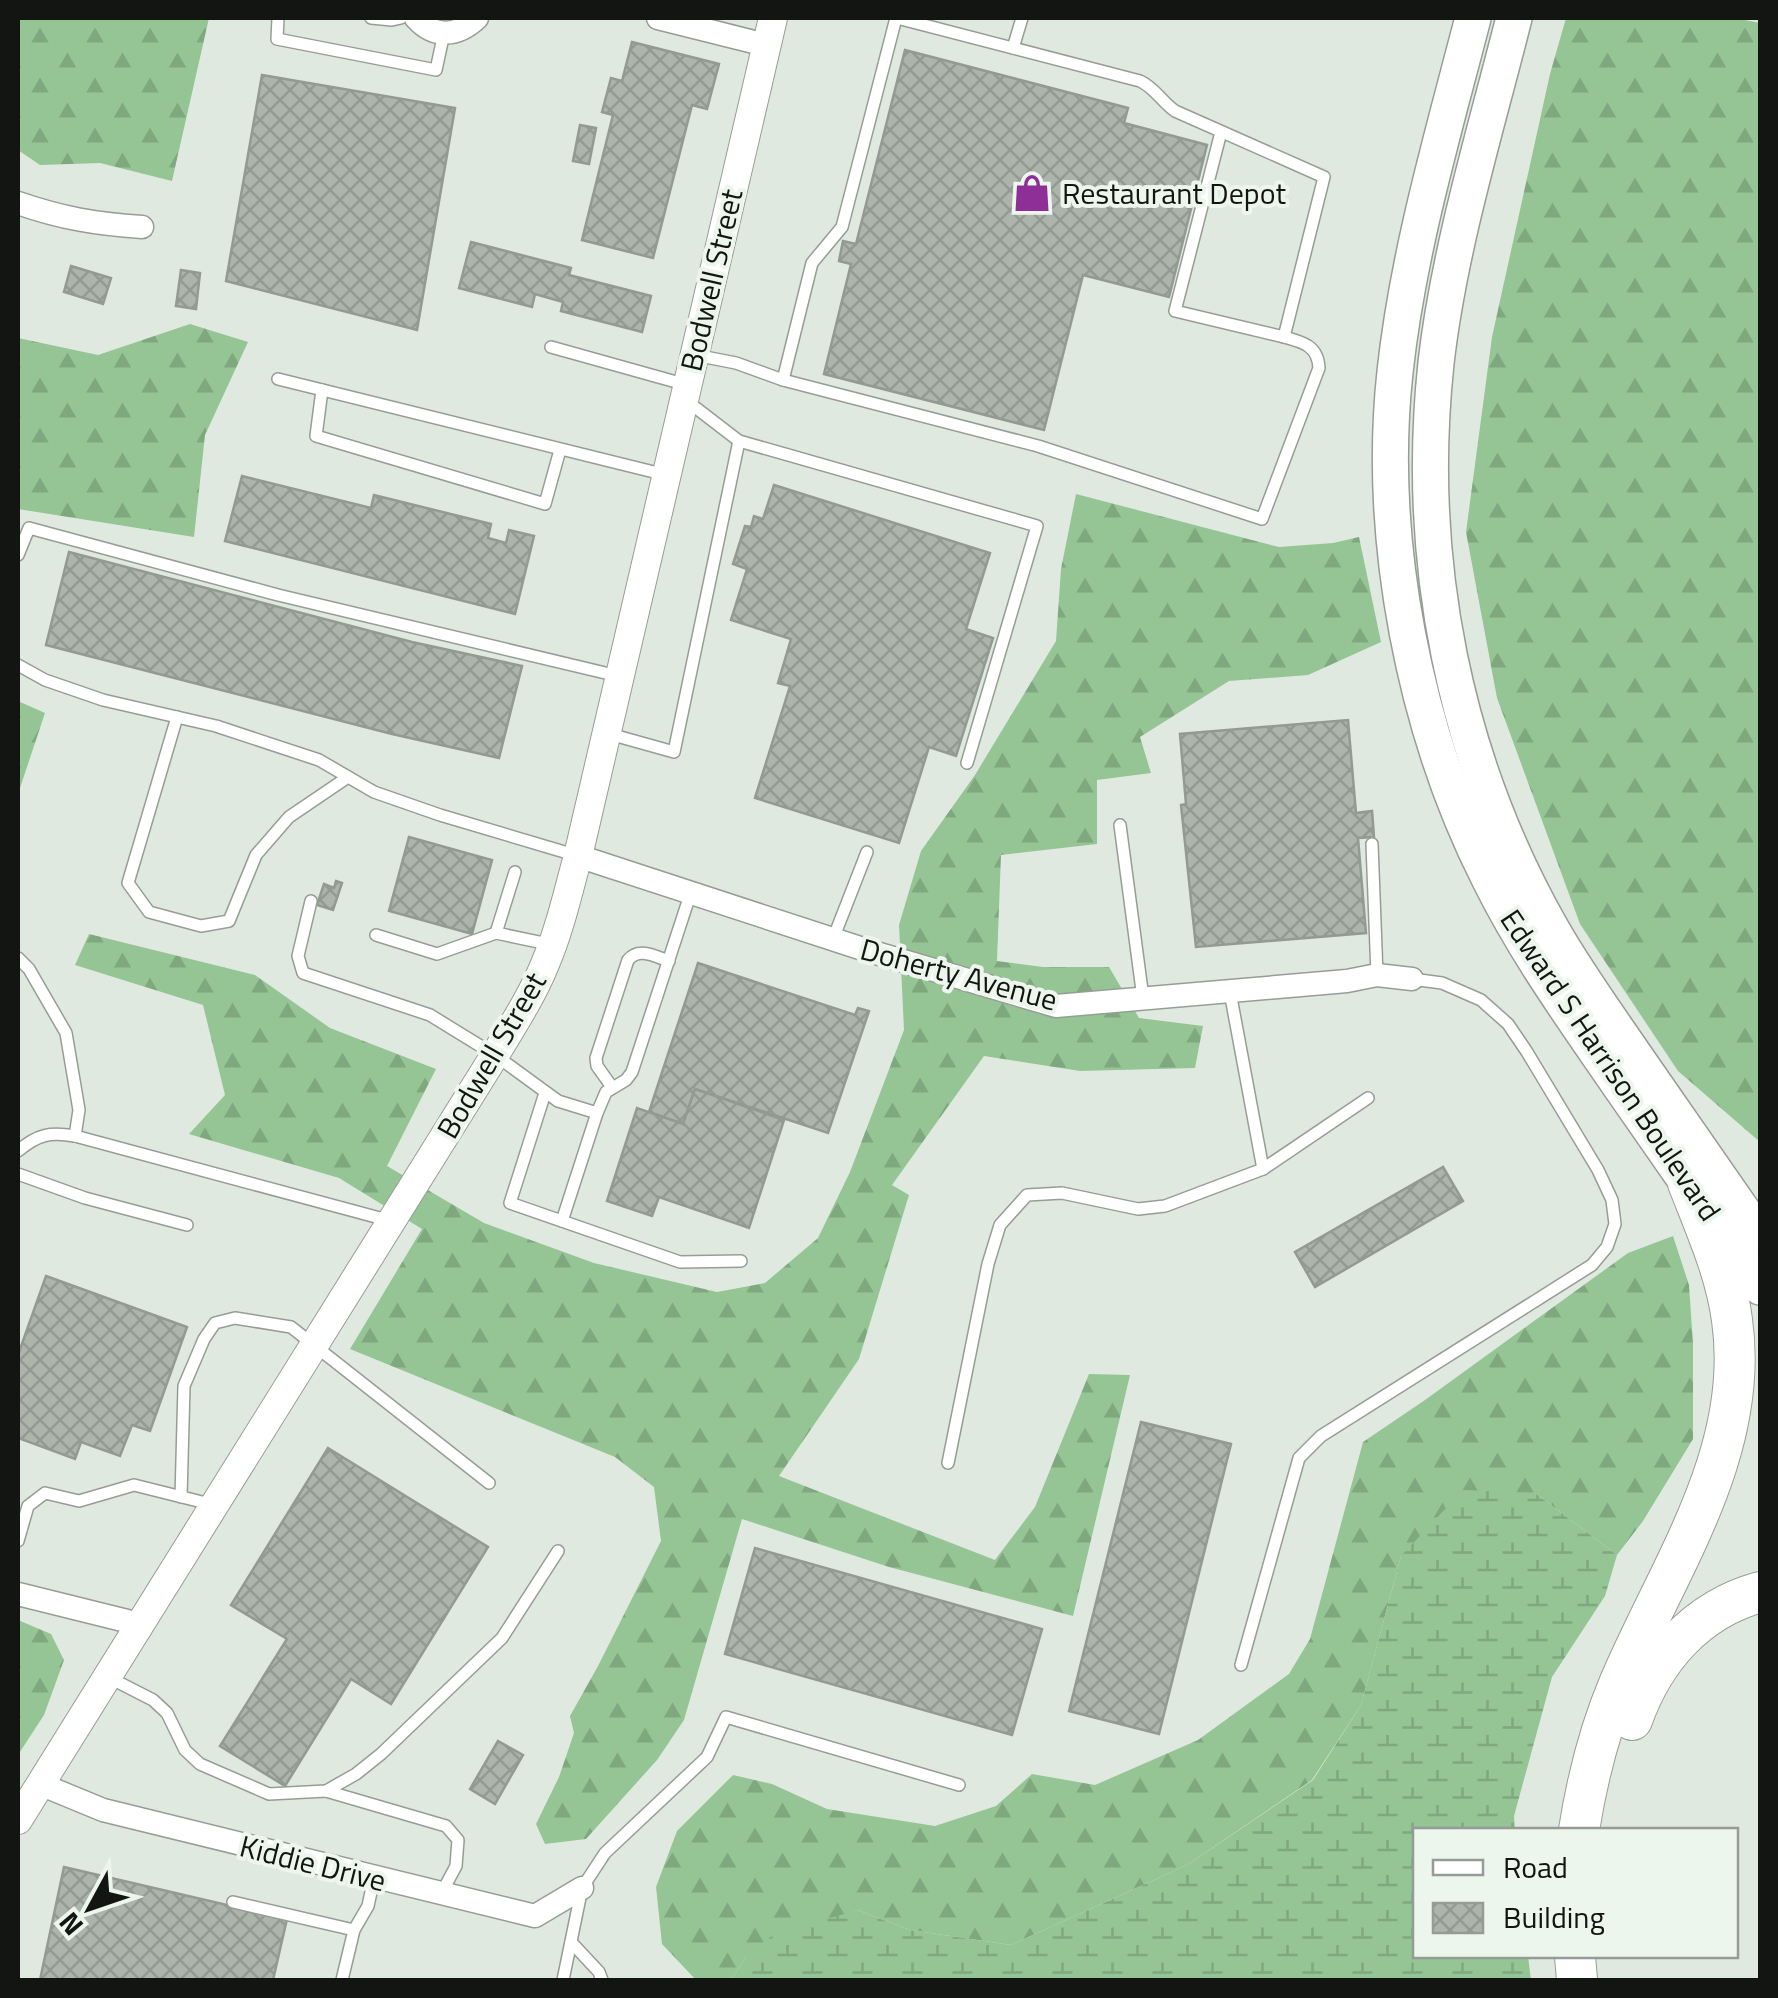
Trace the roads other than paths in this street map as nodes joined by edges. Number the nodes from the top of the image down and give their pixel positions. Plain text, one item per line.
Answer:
1 (278, 18) edge
2 (371, 18) edge
3 (401, 18) edge
4 (416, 18) edge
5 (477, 18) edge
6 (658, 18) edge
7 (773, 18) edge
8 (897, 18) edge
9 (1022, 18) edge
10 (1472, 18) edge
11 (1514, 18) edge
12 (444, 33) junction
13 (766, 46) junction
14 (1013, 48) junction
15 (1221, 132) junction
16 (18, 203) edge
17 (142, 227) dead end
18 (1284, 337) junction
19 (551, 347) dead end
20 (694, 355) junction
21 (278, 379) dead end
22 (783, 380) junction
23 (322, 390) junction
24 (685, 392) junction
25 (739, 441) junction
26 (560, 450) junction
27 (666, 476) junction
28 (18, 555) edge
29 (18, 664) edge
30 (618, 676) junction
31 (177, 717) junction
32 (606, 733) junction
33 (966, 763) dead end
34 (348, 777) junction
35 (1120, 824) dead end
36 (1372, 844) dead end
37 (868, 852) dead end
38 (578, 856) junction
39 (515, 872) dead end
40 (691, 892) junction
41 (311, 901) dead end
42 (496, 934) junction
43 (376, 935) dead end
44 (833, 939) junction
45 (553, 945) junction
46 (18, 958) edge
47 (669, 960) junction
48 (1377, 975) junction
49 (1412, 979) joint
50 (1230, 992) junction
51 (1143, 998) junction
52 (494, 1055) junction
53 (612, 1086) junction
54 (546, 1093) junction
55 (1368, 1098) dead end
56 (597, 1113) junction
57 (75, 1136) junction
58 (18, 1151) edge
59 (1263, 1169) junction
60 (18, 1174) edge
61 (1688, 1183) junction
62 (391, 1220) junction
63 (562, 1222) junction
64 (187, 1225) dead end
65 (1760, 1236) edge
66 (741, 1261) dead end
67 (1760, 1287) edge
68 (313, 1346) junction
69 (948, 1462) dead end
70 (489, 1482) dead end
71 (181, 1496) junction
72 (23, 1504) edge
73 (214, 1504) junction
74 (18, 1541) edge
75 (558, 1551) dead end
76 (1760, 1592) edge
77 (18, 1594) edge
78 (139, 1624) junction
79 (1242, 1665) dead end
80 (108, 1677) junction
81 (40, 1784) junction
82 (958, 1784) dead end
83 (326, 1791) junction
84 (18, 1820) edge
85 (1579, 1828) edge
86 (1604, 1828) edge
87 (374, 1878) junction
88 (582, 1888) junction
89 (441, 1894) junction
90 (232, 1902) dead end
91 (354, 1930) junction
92 (572, 1942) junction
93 (342, 1980) edge
94 (563, 1980) edge
95 (602, 1980) edge

1 - 12 lane
2 - 3 lane
4 - 12 street
5 - 12 street
6 - 13 street
7 - 13 street, Bodwell Street
8 - 14 lane
8 - 22 lane
9 - 14 lane
10 - 61 main road, Edward S Harrison Boulevard
11 - 65 main road, Edward S Harrison Boulevard
13 - 20 street, Bodwell Street
14 - 15 lane
15 - 18 lane
15 - 18 lane
16 - 17 street
18 - 22 lane
19 - 24 lane
20 - 22 lane
20 - 24 street, Bodwell Street
21 - 23 lane
23 - 26 lane
23 - 26 lane
24 - 25 lane
24 - 27 street, Bodwell Street
25 - 32 lane
25 - 33 lane
26 - 27 lane
27 - 30 street, Bodwell Street
28 - 30 lane
29 - 31 lane
30 - 32 street, Bodwell Street
31 - 34 lane
31 - 34 lane
32 - 38 street, Bodwell Street
34 - 38 lane
35 - 51 lane
36 - 48 lane
37 - 44 lane
38 - 40 street, Doherty Avenue
38 - 45 street, Bodwell Street
39 - 42 lane
40 - 44 street, Doherty Avenue
40 - 47 lane
41 - 52 lane
42 - 43 lane
42 - 45 lane
44 - 51 street, Doherty Avenue
45 - 52 street, Bodwell Street
46 - 57 lane
47 - 53 lane
47 - 53 lane
48 - 49 street, Doherty Avenue
48 - 50 street, Doherty Avenue
49 - 79 lane
50 - 51 street, Doherty Avenue
50 - 59 lane
52 - 54 lane
52 - 62 street, Bodwell Street
53 - 56 lane
54 - 56 lane
54 - 63 lane
55 - 59 lane
56 - 63 lane
57 - 58 lane
57 - 62 lane
59 - 69 lane
60 - 64 lane
61 - 67 main road, Edward S Harrison Boulevard
61 - 85 highway
62 - 68 street, Bodwell Street
63 - 66 lane
68 - 70 lane
68 - 71 lane
68 - 73 street, Bodwell Street
71 - 72 lane
71 - 73 lane
72 - 74 lane
73 - 78 street, Bodwell Street
75 - 83 lane
76 - 86 highway
77 - 78 street
78 - 80 street, Bodwell Street
80 - 81 street, Bodwell Street
80 - 83 lane
81 - 84 street, Bodwell Street
81 - 87 street, Kiddie Drive
82 - 88 lane
83 - 89 lane
87 - 89 street, Kiddie Drive
87 - 91 lane
88 - 89 street, Kiddie Drive
88 - 92 lane
90 - 91 lane
91 - 93 lane
92 - 94 lane
92 - 95 lane

